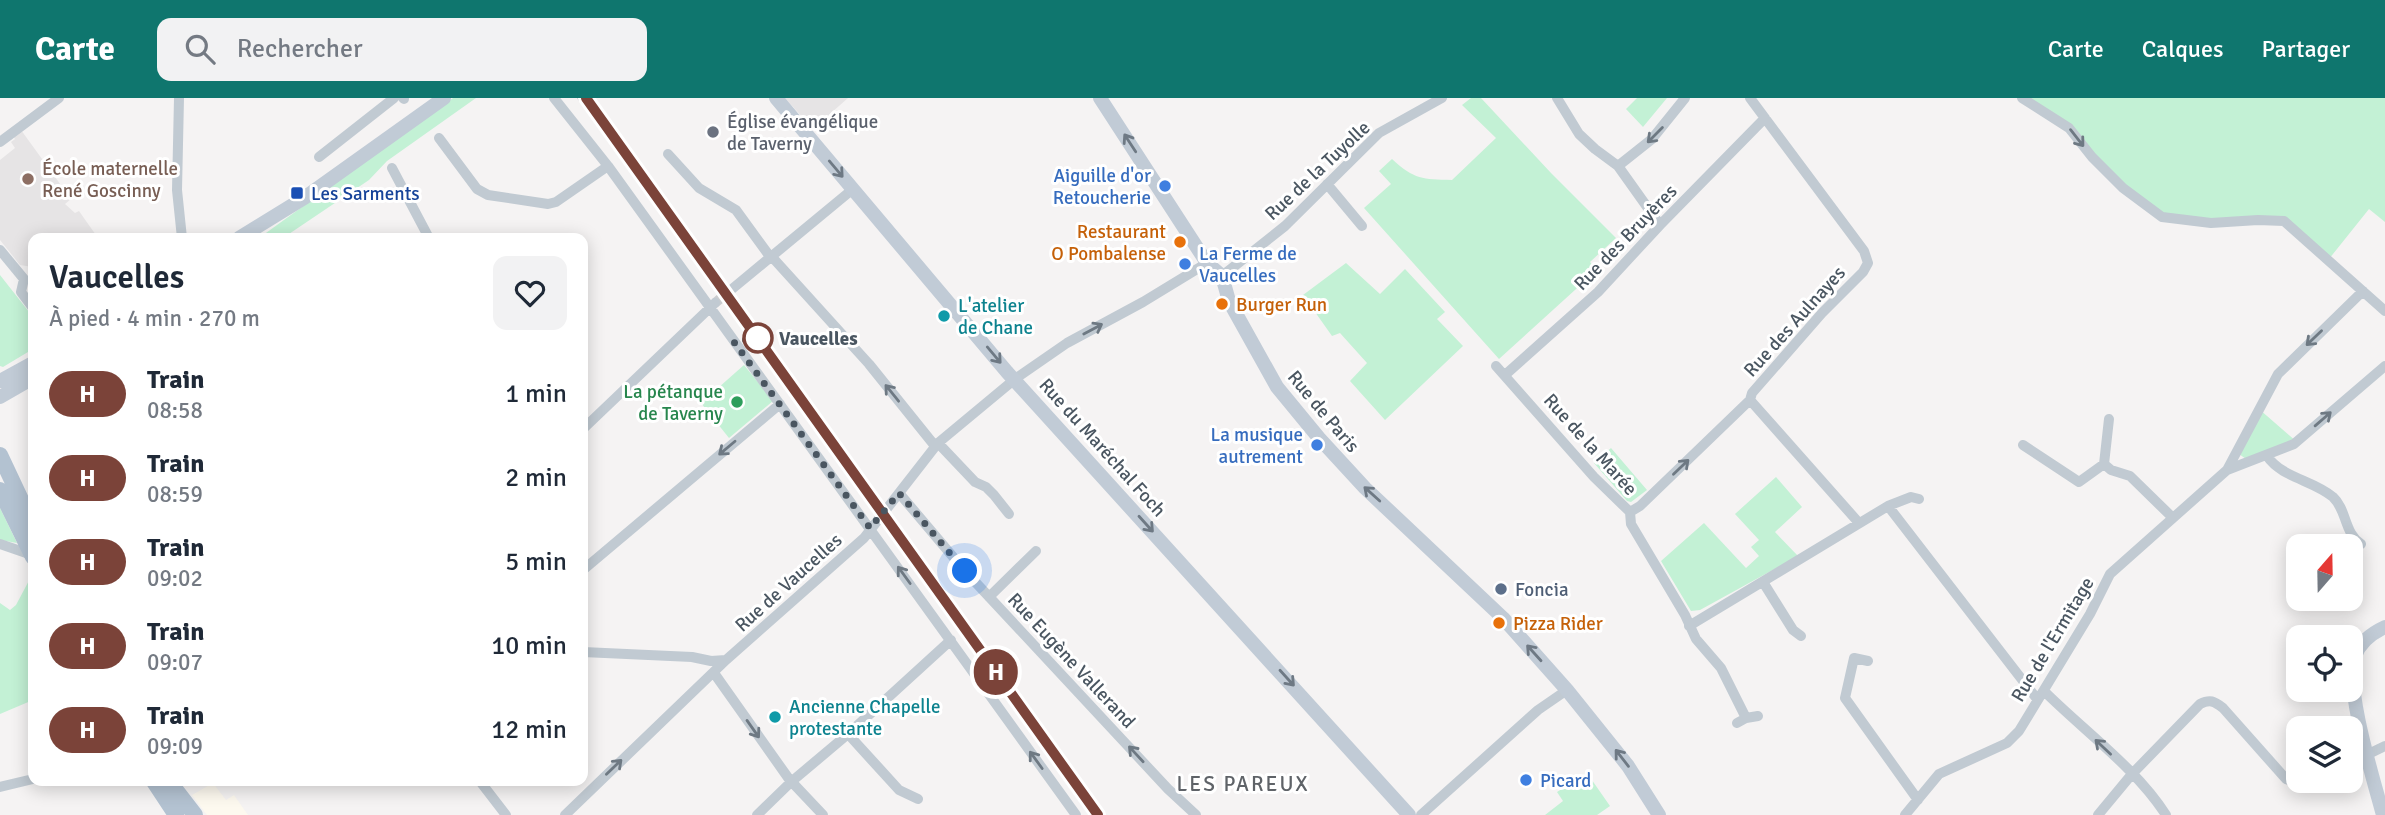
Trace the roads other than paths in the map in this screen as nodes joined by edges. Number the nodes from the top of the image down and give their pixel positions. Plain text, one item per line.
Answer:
1 (59, 98) edge
2 (179, 98) edge
3 (394, 98) edge
4 (444, 98) edge
5 (554, 98) edge
6 (776, 98) edge
7 (1100, 98) edge
8 (1441, 98) edge
9 (1557, 98) edge
10 (1685, 98) edge
11 (1751, 98) edge
12 (2022, 98) edge
13 (1422, 102) edge
14 (1765, 118) junction
15 (439, 138) dead end
16 (0, 142) edge
17 (668, 153) dead end
18 (319, 157) dead end
19 (608, 166) junction
20 (1618, 166) junction
21 (392, 168) dead end
22 (1327, 184) junction
23 (853, 190) junction
24 (300, 201) junction
25 (181, 223) junction
26 (1660, 225) junction
27 (1362, 226) dead end
28 (182, 233) edge
29 (186, 233) edge
30 (247, 233) edge
31 (257, 233) edge
32 (426, 233) edge
33 (0, 250) edge
34 (771, 258) junction
35 (1207, 263) junction
36 (1222, 276) junction
37 (732, 289) tunnel mouth
38 (2363, 291) junction
39 (28, 301) edge
40 (712, 305) junction
41 (2385, 311) edge
42 (28, 366) edge
43 (1496, 366) dead end
44 (2385, 366) edge
45 (1505, 375) junction
46 (1014, 379) junction
47 (0, 382) edge
48 (28, 382) edge
49 (0, 397) edge
50 (1750, 400) junction
51 (779, 404) junction
52 (2109, 419) dead end
53 (588, 424) edge
54 (937, 444) junction
55 (2023, 444) dead end
56 (2235, 454) junction
57 (0, 455) edge
58 (2267, 456) junction
59 (2104, 464) junction
60 (2246, 464) junction
61 (2227, 470) junction
62 (0, 490) edge
63 (899, 493) junction
64 (1919, 499) dead end
65 (1888, 506) junction
66 (1630, 512) junction
67 (28, 514) edge
68 (1009, 514) dead end
69 (2173, 518) junction
70 (1859, 523) junction
71 (870, 528) junction
72 (2350, 534) edge
73 (0, 544) edge
74 (28, 546) edge
75 (1036, 551) dead end
76 (28, 554) edge
77 (588, 566) edge
78 (1763, 582) junction
79 (989, 597) junction
80 (1689, 626) junction
81 (2385, 627) edge
82 (1801, 636) dead end
83 (951, 640) junction
84 (588, 652) edge
85 (726, 660) junction
86 (1868, 661) dead end
87 (714, 673) junction
88 (1567, 690) junction
89 (2040, 695) junction
90 (1759, 716) dead end
91 (848, 734) junction
92 (2385, 746) edge
93 (2368, 755) junction
94 (2363, 757) edge
95 (2132, 775) junction
96 (2286, 779) edge
97 (28, 780) edge
98 (791, 782) junction
99 (157, 786) edge
100 (173, 786) edge
101 (484, 786) edge
102 (0, 787) edge
103 (918, 799) dead end
104 (1918, 800) junction
105 (175, 815) edge
106 (195, 815) edge
107 (506, 815) edge
108 (565, 815) edge
109 (757, 815) edge
110 (822, 815) edge
111 (1076, 815) edge
112 (1196, 815) edge
113 (1409, 815) edge
114 (1421, 815) edge
115 (1659, 815) edge
116 (1905, 815) edge
117 (2098, 815) edge
118 (2165, 815) edge
119 (2383, 815) edge

1 - 16 street
2 - 25 street
3 - 18 street
4 - 24 street
5 - 19 street
6 -> 23 street, Rue du Maréchal Foch
35 -> 7 street, Rue de Paris
8 - 13 street, Rue de la Tuyolle
9 - 20 street
10 -> 20 street
11 - 14 street, Rue des Aulnayes
12 -> 38 street
13 - 22 street, Rue de la Tuyolle
14 - 26 street, Rue des Bruyères
14 - 50 street, Rue des Aulnayes
15 - 19 street
17 - 34 street
19 - 40 street
20 - 26 street
21 - 32 street
22 - 27 street
22 - 36 street, Rue de la Tuyolle
23 - 34 street
23 -> 46 street, Rue du Maréchal Foch
24 - 30 street
24 - 31 street
25 - 28 street
25 - 29 street
26 - 45 street, Rue des Bruyères
33 - 39 street
34 - 37 street
54 -> 34 street
35 - 36 street, Rue de Paris
46 -> 35 street, Rue de Vaucelles
88 -> 36 street, Rue de Paris
38 - 41 street
38 -> 56 street
40 - 51 street
40 - 53 street
42 - 47 street
43 - 45 street, Rue de la Marée
58 -> 44 street
45 - 66 street, Rue de la Marée
46 - 54 street, Rue de Vaucelles
46 -> 113 street, Rue du Maréchal Foch
48 - 49 street
66 -> 50 street
50 - 70 street, Rue des Aulnayes
51 - 71 street
51 -> 77 street
52 - 59 street
54 - 63 street, Rue de Vaucelles
54 - 68 street
55 - 59 street
56 - 60 street
56 - 61 street
57 - 67 main road
58 - 60 street
58 - 72 street
59 - 69 street
60 - 61 street
61 - 69 street, Rue de l'Ermitage
62 - 74 main road
63 - 71 street, Rue de Vaucelles
63 - 79 street, Rue Eugène Vallerand
64 - 65 street
65 - 70 street
65 - 89 street
66 - 80 street, Rue de la Marée
69 - 89 street, Rue de l'Ermitage
70 - 78 street
83 -> 71 street
71 - 85 street, Rue de Vaucelles
73 - 76 street
75 - 79 street
78 - 80 street
78 - 82 street
112 -> 79 street, Rue Eugène Vallerand
80 - 90 street, Rue de la Marée
81 - 93 street
83 - 91 street
111 -> 83 street
84 - 85 street
85 - 87 street, Rue de Vaucelles
86 - 104 street
87 -> 98 street
108 -> 87 street, Rue de Vaucelles
88 - 114 street
115 -> 88 street, Rue de Paris
95 -> 89 street
89 - 104 street, Rue de l'Ermitage
91 - 98 street
91 - 103 street
92 - 93 street
93 - 94 street
93 - 119 street
95 - 96 street
95 - 117 street
95 - 118 street
97 - 102 street
98 - 109 street
98 - 110 street
99 - 105 main road
100 - 106 main road
101 - 107 street
104 - 116 street, Rue de l'Ermitage

